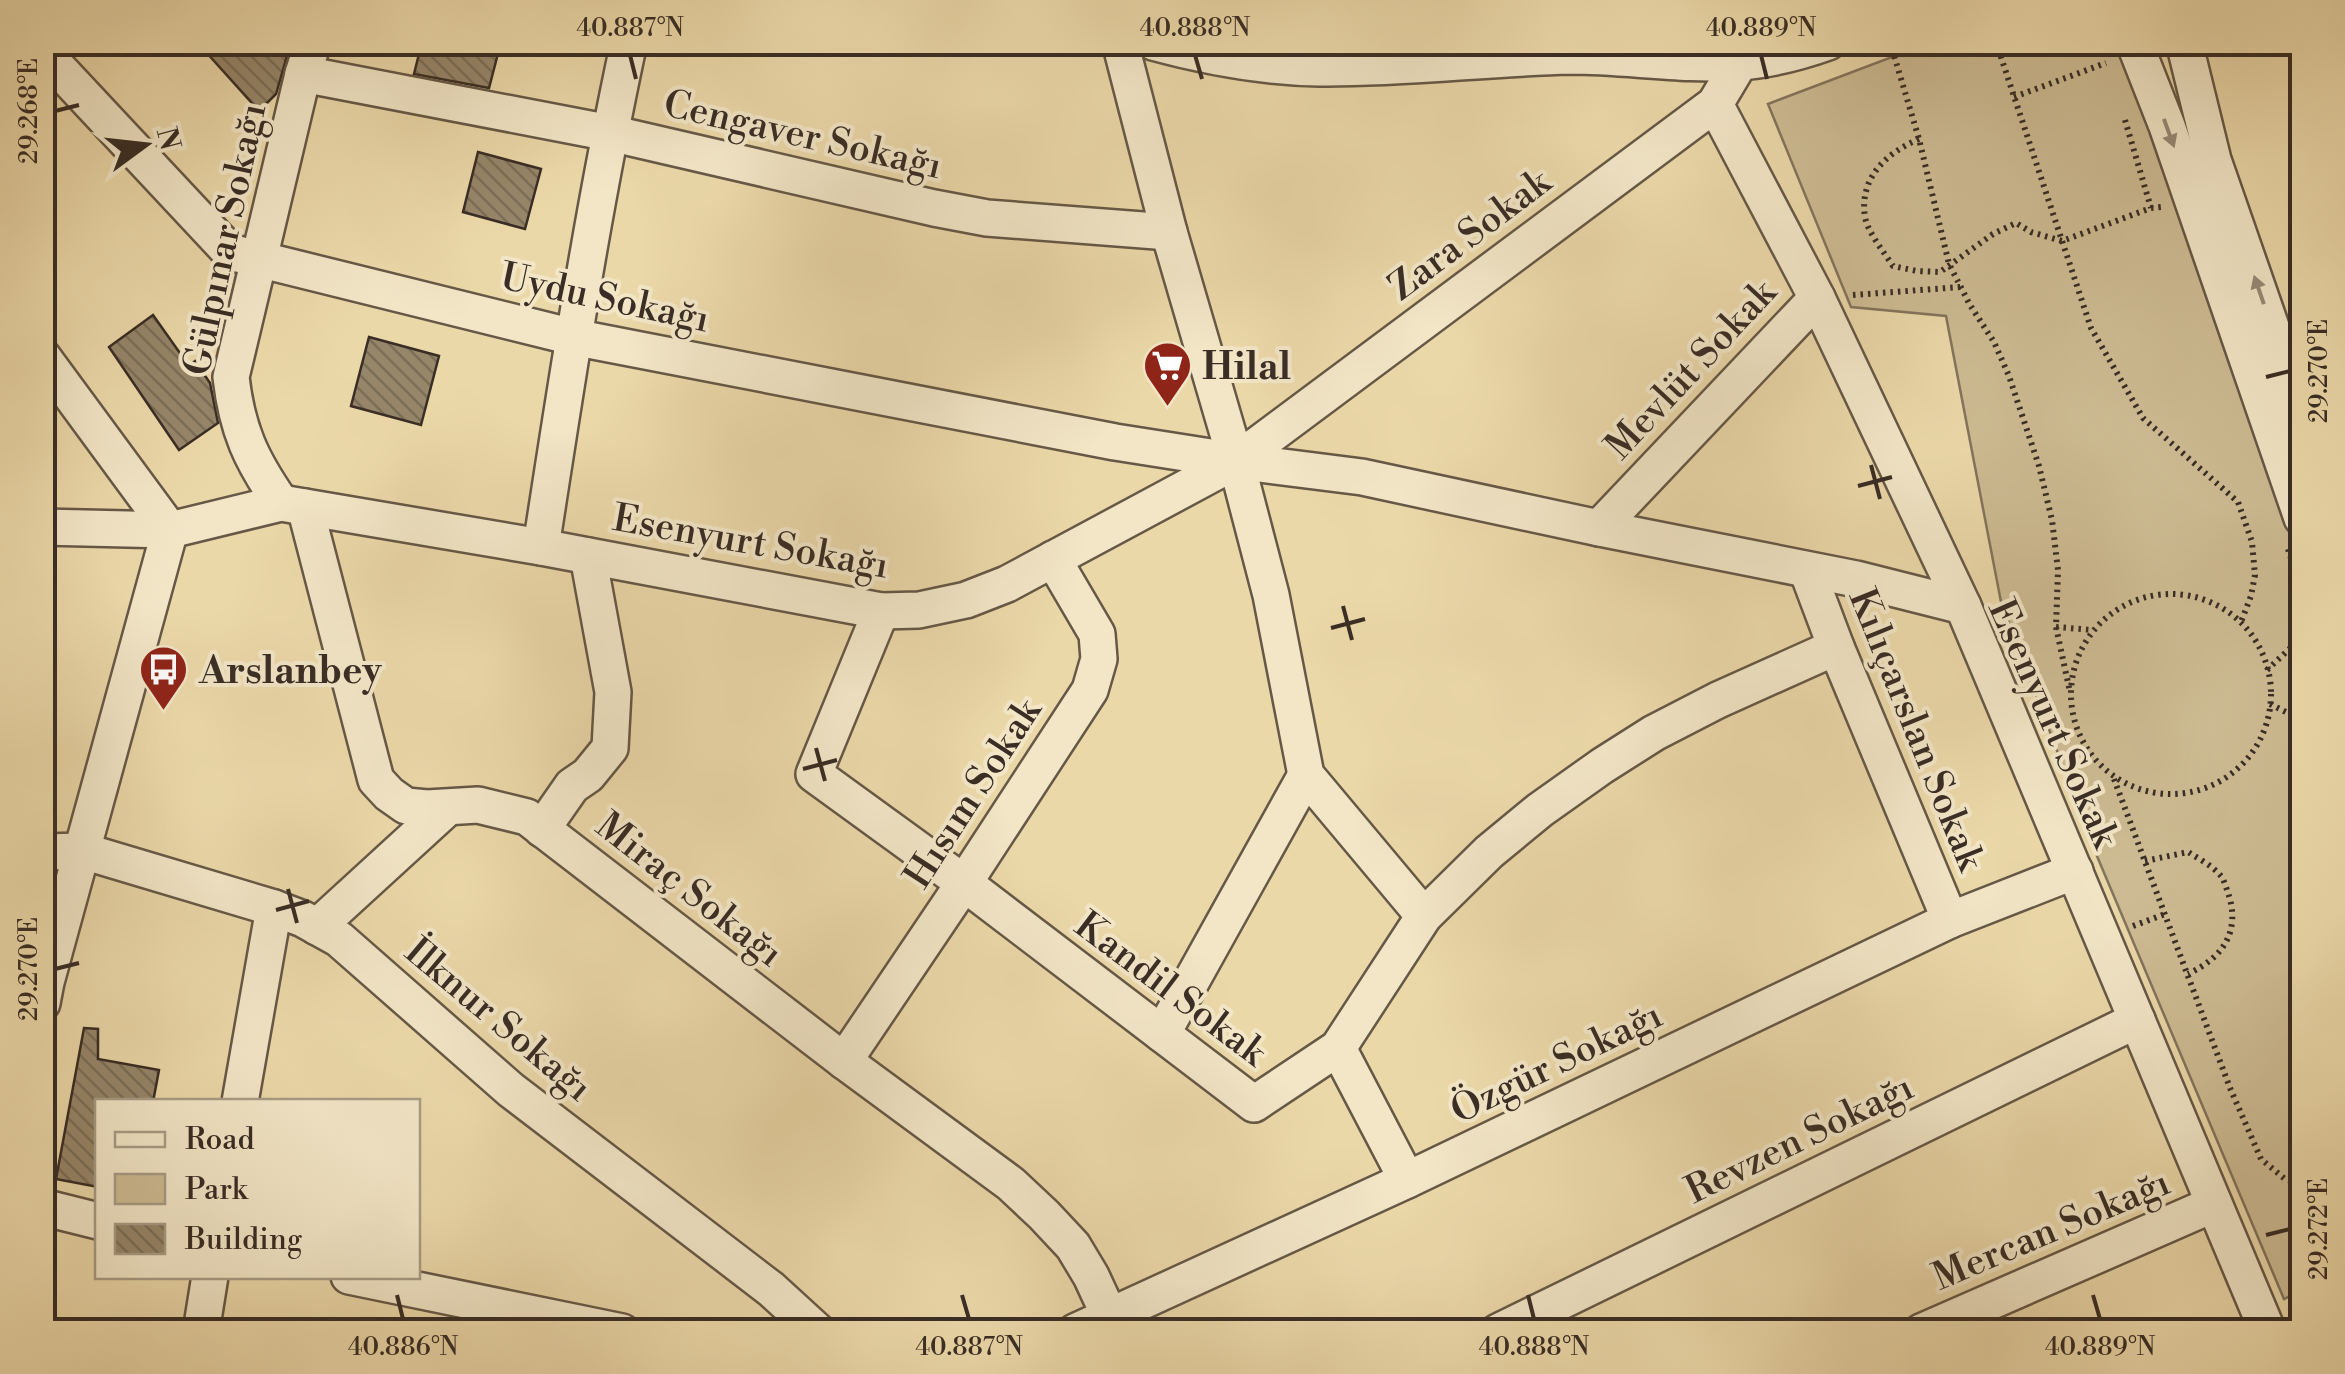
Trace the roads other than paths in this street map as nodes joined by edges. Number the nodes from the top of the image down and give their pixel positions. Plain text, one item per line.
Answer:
1 (629, 42) edge
2 (1120, 42) edge
3 (1153, 42) edge
4 (1828, 42) edge
5 (2184, 42) edge
6 (42, 51) edge
7 (2121, 52) edge
8 (308, 58) edge
9 (1740, 62) junction
10 (1715, 104) junction
11 (610, 133) junction
12 (1170, 232) junction
13 (259, 259) junction
14 (1816, 298) junction
15 (573, 337) junction
16 (42, 356) edge
17 (2302, 416) edge
18 (1236, 461) junction
19 (293, 505) junction
20 (2302, 518) edge
21 (42, 527) edge
22 (1599, 528) junction
23 (170, 530) junction
24 (540, 547) junction
25 (588, 556) junction
26 (1053, 559) junction
27 (1807, 570) junction
28 (1964, 606) junction
29 (881, 611) junction
30 (1836, 647) junction
31 (1306, 775) junction
32 (446, 808) junction
33 (542, 829) junction
34 (82, 851) junction
35 (42, 852) edge
36 (2075, 871) junction
37 (964, 883) junction
38 (274, 908) junction
39 (1424, 916) junction
40 (1950, 920) junction
41 (317, 927) junction
42 (42, 1003) edge
43 (2137, 1020) junction
44 (1162, 1034) junction
45 (1338, 1048) junction
46 (844, 1061) junction
47 (241, 1099) edge
48 (1406, 1180) junction
49 (2214, 1204) junction
50 (42, 1207) edge
51 (95, 1220) edge
52 (210, 1279) edge
53 (365, 1279) edge
54 (1114, 1323) edge
55 (201, 1332) edge
56 (622, 1332) edge
57 (818, 1332) edge
58 (1074, 1332) edge
59 (1498, 1332) edge
60 (1921, 1332) edge
61 (2268, 1332) edge

1 - 11 street
2 - 12 street
3 - 9 street
4 - 9 street
17 -> 5 street
6 - 13 street, Uydu Sokağı
7 -> 20 street
8 - 11 street, Cengaver Sokağı
8 - 13 street, Gülpınar Sokağı
9 - 10 street, Zara Sokak
10 - 14 street, Mevlüt Sokak
10 - 18 street, Zara Sokak
11 - 12 street, Cengaver Sokağı
11 - 15 street
12 - 18 street
13 - 15 street, Uydu Sokağı
13 - 19 street, Gülpınar Sokağı
14 - 22 street, Mevlüt Sokak
14 - 28 street
15 - 18 street, Uydu Sokağı
15 - 24 street
16 - 23 street
18 - 22 street, Esenyurt Sokak
18 - 26 street, Esenyurt Sokağı
18 - 31 street
19 - 23 street
19 - 24 street, Esenyurt Sokağı
19 - 32 street, Miraç Sokağı
21 - 23 street
22 - 27 street, Esenyurt Sokak
23 - 34 street
24 - 25 street, Esenyurt Sokağı
25 - 29 street, Esenyurt Sokağı
25 - 33 street
26 - 29 street, Esenyurt Sokağı
26 - 37 street, Hısım Sokak
27 - 28 street, Esenyurt Sokak
27 - 30 street, Kılıçarslan Sokak
28 - 36 street, Esenyurt Sokak
29 - 37 street, Kandil Sokak
30 - 39 street, Kandil Sokak
30 - 40 street, Kılıçarslan Sokak
31 - 39 street
31 - 44 street
32 - 33 street, Miraç Sokağı
32 - 41 street
33 - 46 street, Miraç Sokağı
34 - 35 street, İlknur Sokağı
34 - 38 street, İlknur Sokağı
34 - 42 street
36 - 40 street, Özgür Sokağı
36 - 43 street, Esenyurt Sokak
37 - 44 street, Kandil Sokak
37 - 46 street, Hısım Sokak
38 - 41 street, İlknur Sokağı
38 - 47 street
39 - 45 street, Kandil Sokak
40 - 48 street, Özgür Sokağı
41 - 57 street, İlknur Sokağı
43 - 49 street, Esenyurt Sokak
43 - 59 street, Revzen Sokağı
44 - 45 street, Kandil Sokak
45 - 48 street
46 - 54 street, Miraç Sokağı
48 - 54 street, Özgür Sokağı
49 - 60 street, Mercan Sokağı
49 - 61 street, Esenyurt Sokak
50 - 51 street
52 - 55 street
53 - 56 street
54 - 58 street, Özgür Sokağı

